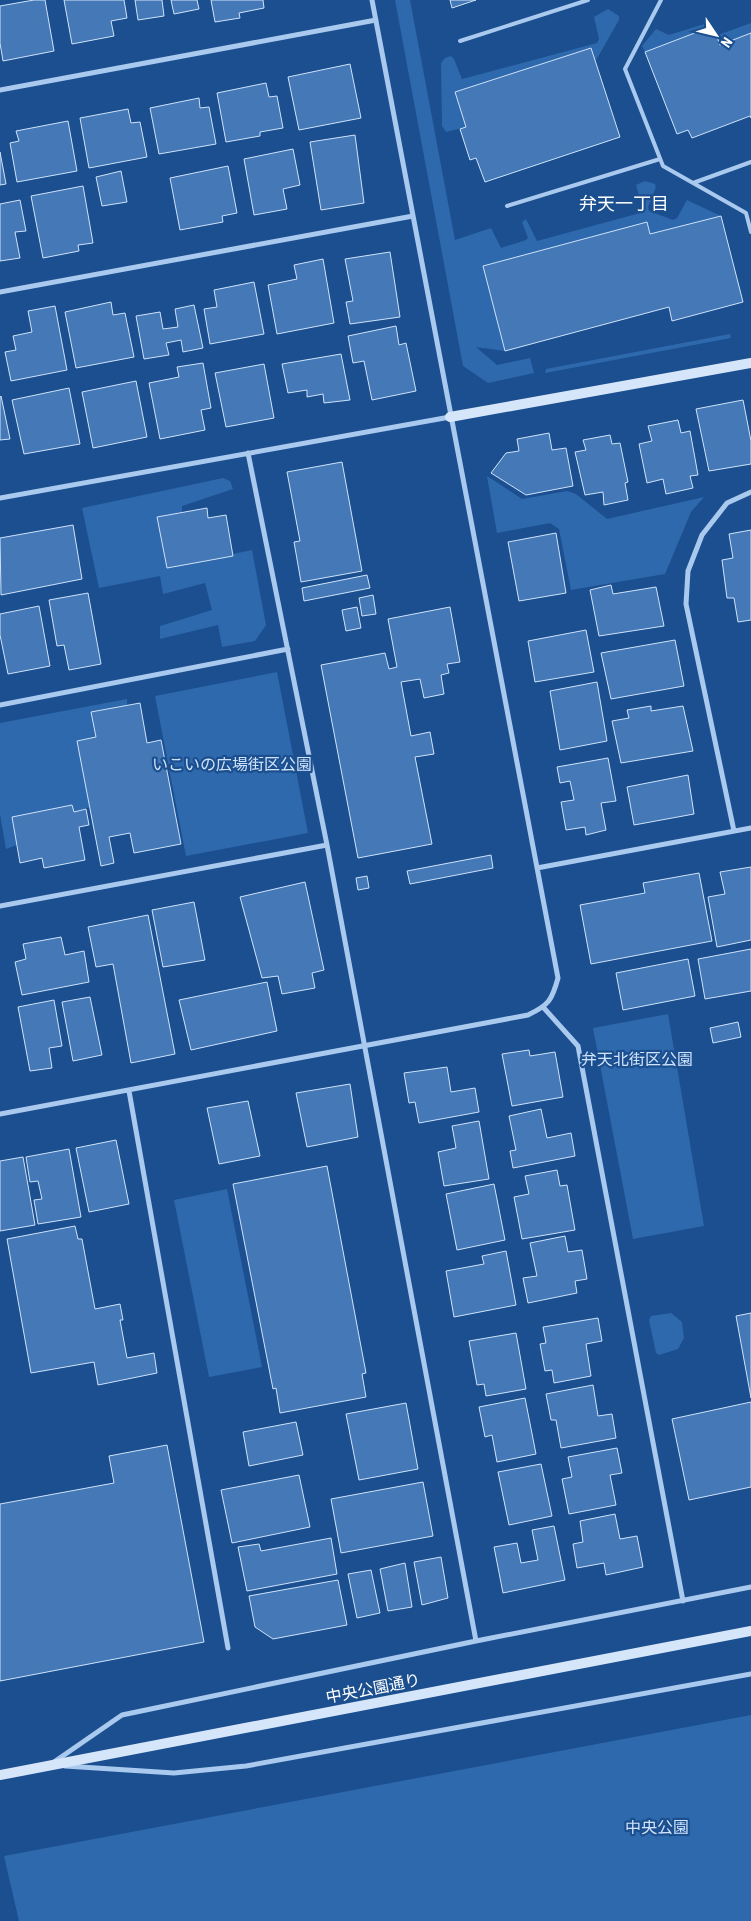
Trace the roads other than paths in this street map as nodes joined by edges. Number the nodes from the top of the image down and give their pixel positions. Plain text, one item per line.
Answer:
1 (372, 0) edge
2 (588, 0) edge
3 (661, 0) edge
4 (376, 20) junction
5 (460, 41) dead end
6 (0, 90) edge
7 (660, 159) junction
8 (751, 162) edge
9 (693, 183) junction
10 (507, 206) dead end
11 (413, 216) junction
12 (751, 232) edge
13 (0, 292) edge
14 (751, 363) edge
15 (450, 417) junction
16 (248, 453) junction
17 (751, 492) edge
18 (0, 498) edge
19 (288, 649) junction
20 (0, 705) edge
21 (751, 828) edge
22 (734, 831) junction
23 (327, 845) junction
24 (537, 868) junction
25 (0, 906) edge
26 (543, 1007) junction
27 (365, 1044) junction
28 (129, 1091) junction
29 (0, 1114) edge
30 (751, 1587) edge
31 (683, 1601) junction
32 (751, 1631) edge
33 (476, 1641) junction
34 (228, 1648) dead end
35 (751, 1674) edge
36 (49, 1765) junction
37 (0, 1775) edge

1 - 4 street
2 - 5 lane
3 - 7 lane
4 - 6 street
4 - 11 street
7 - 9 lane
7 - 10 lane
8 - 9 lane
9 - 12 lane
11 - 13 street
11 - 15 street
14 - 15 street
15 - 16 street
15 - 24 street
16 - 18 street
16 - 19 street
17 - 22 street
19 - 20 street
19 - 23 street
21 - 22 street
22 - 24 street
23 - 25 street
23 - 27 street
24 - 26 street
26 - 27 street
26 - 31 street
27 - 28 street
27 - 33 street
28 - 29 street
28 - 34 street
30 - 31 street
31 - 33 street
32 - 36 street, 中央公園通り
33 - 36 street
35 - 36 street
36 - 37 street, 中央公園通り

